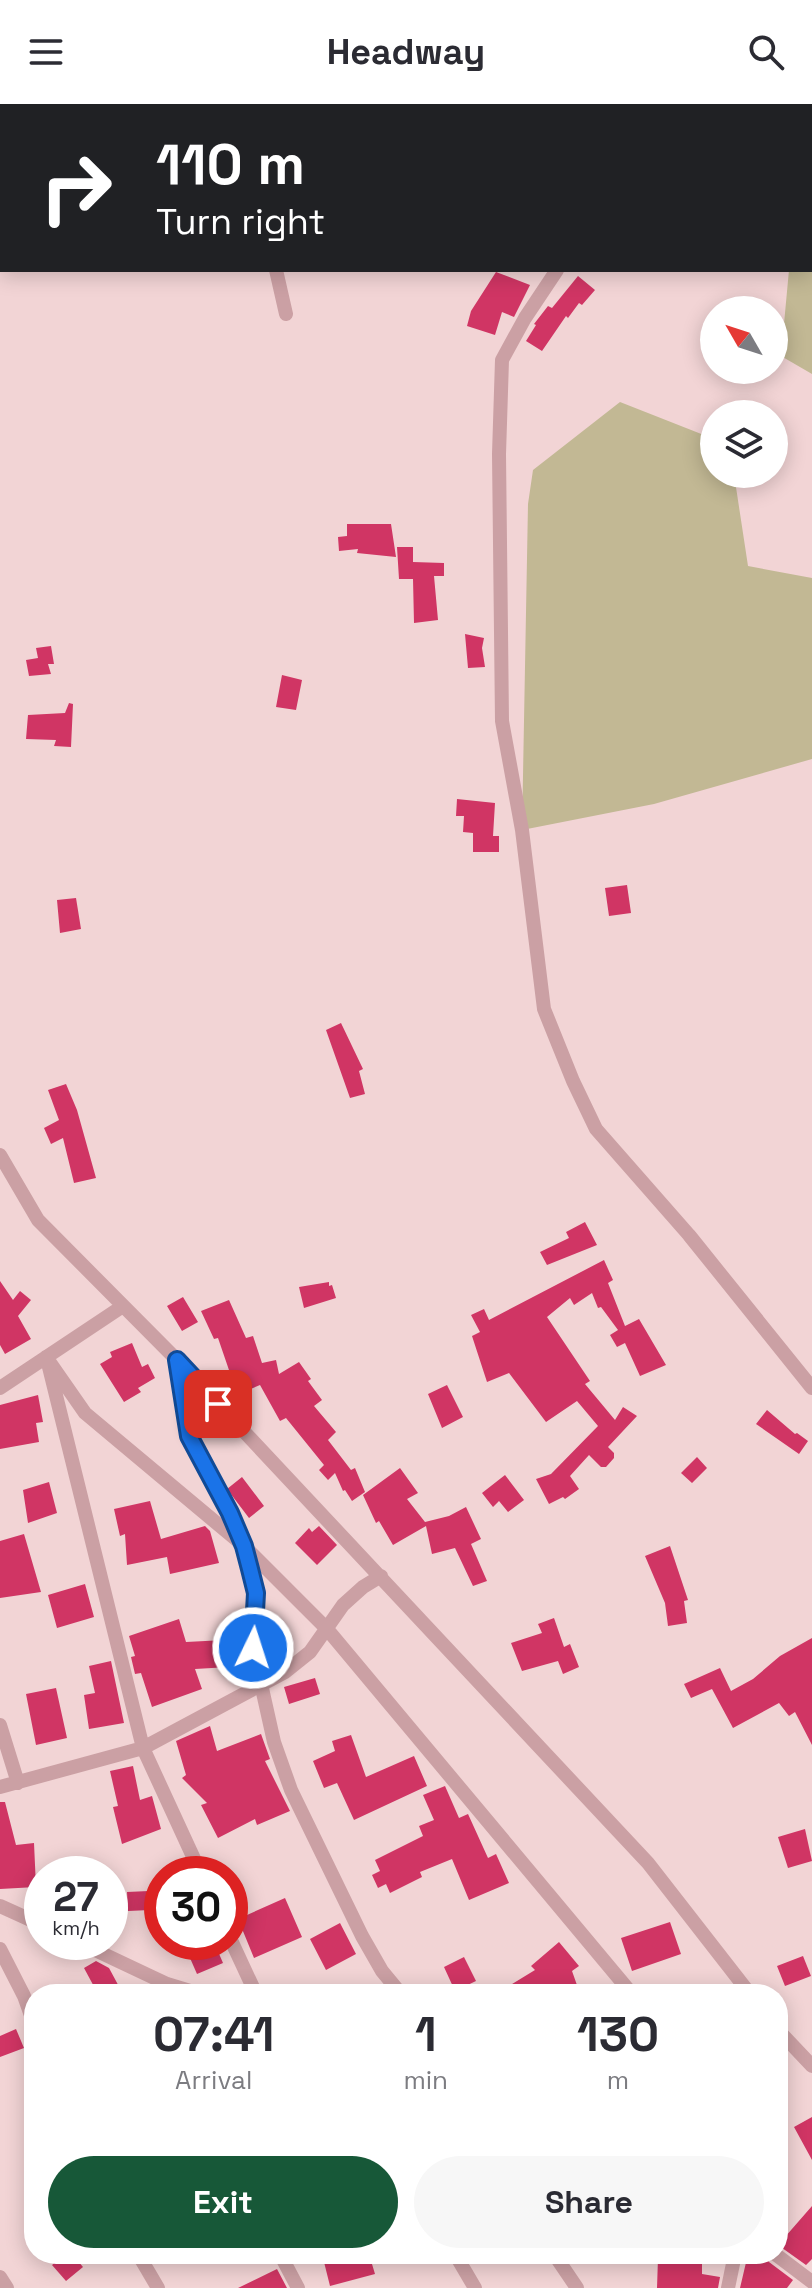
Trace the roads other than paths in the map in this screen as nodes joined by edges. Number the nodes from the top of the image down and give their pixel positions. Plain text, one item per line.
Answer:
1 (276, 272) edge
2 (556, 272) edge
3 (286, 314) dead end
4 (0, 1155) edge
5 (123, 1306) junction
6 (46, 1357) junction
7 (177, 1360) junction
8 (0, 1388) edge
9 (812, 1388) edge
10 (244, 1546) junction
11 (381, 1576) junction
12 (327, 1629) junction
13 (261, 1683) junction
14 (0, 1725) edge
15 (143, 1748) junction
16 (18, 1783) junction
17 (0, 1787) edge
18 (193, 1856) edge
19 (0, 1906) edge
20 (24, 1917) edge
21 (0, 1949) edge
22 (113, 1960) edge
23 (240, 1960) edge
24 (159, 1984) edge
25 (251, 1984) edge
26 (393, 1984) edge
27 (624, 1984) edge
28 (742, 1984) edge
29 (24, 1996) edge
30 (788, 2041) edge
31 (812, 2066) edge
32 (144, 2264) edge
33 (285, 2264) edge
34 (461, 2264) edge
35 (561, 2264) edge
36 (733, 2264) edge
37 (788, 2264) edge
38 (0, 2277) edge
39 (812, 2282) edge
40 (7, 2288) edge
41 (158, 2288) edge
42 (298, 2288) edge
43 (475, 2288) edge
44 (577, 2288) edge
45 (728, 2288) edge

1 - 3 street
2 - 9 street
4 - 5 street
5 - 6 street
5 - 7 street
6 - 8 street
6 - 10 street
6 - 15 street
7 - 10 street
7 - 11 street
10 - 12 street
10 - 13 street
11 - 12 street
11 - 28 street
12 - 13 street
12 - 27 street
13 - 15 street
13 - 26 street
14 - 16 street
15 - 16 street
15 - 18 street
16 - 17 street
19 - 20 street
21 - 29 street
22 - 24 street
23 - 25 street
30 - 31 street
32 - 41 street
33 - 42 street
34 - 43 street
35 - 44 street
36 - 45 street
37 - 39 street
38 - 40 street

